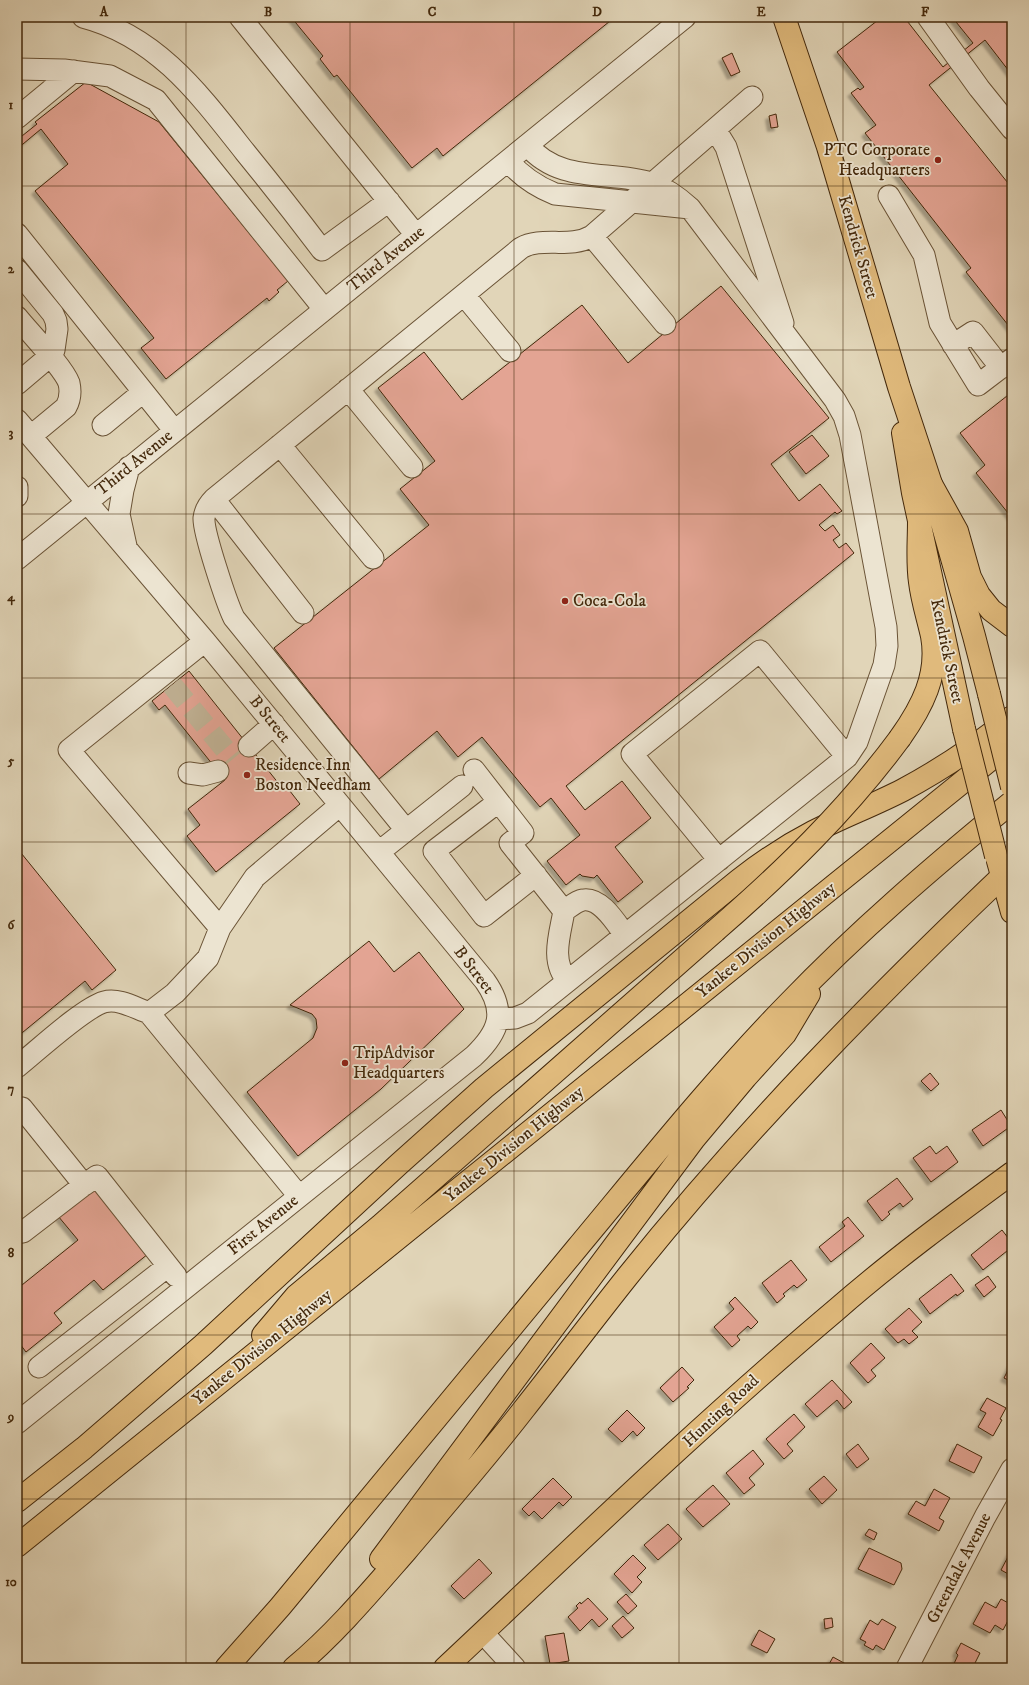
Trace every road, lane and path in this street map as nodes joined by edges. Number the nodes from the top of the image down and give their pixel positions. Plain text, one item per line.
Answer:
1 (83, 17) edge
2 (240, 17) edge
3 (686, 17) edge
4 (928, 17) edge
5 (780, 19) edge
6 (17, 69) edge
7 (74, 71) junction
8 (752, 97) dead end
9 (17, 118) edge
10 (715, 129) junction
11 (1012, 129) edge
12 (527, 144) junction
13 (508, 161) junction
14 (653, 184) junction
15 (889, 196) dead end
16 (389, 201) junction
17 (631, 202) junction
18 (690, 208) junction
19 (17, 234) edge
20 (416, 235) junction
21 (592, 236) junction
22 (17, 270) edge
23 (464, 295) junction
24 (324, 309) junction
25 (17, 317) edge
26 (665, 324) dead end
27 (788, 339) junction
28 (953, 345) junction
29 (510, 351) dead end
30 (50, 356) junction
31 (1006, 364) edge
32 (17, 384) edge
33 (899, 386) junction
34 (348, 389) junction
35 (143, 392) junction
36 (17, 420) edge
37 (103, 425) dead end
38 (174, 430) junction
39 (31, 436) junction
40 (280, 445) junction
41 (129, 467) junction
42 (412, 468) dead end
43 (931, 484) junction
44 (17, 487) edge
45 (17, 496) edge
46 (214, 500) junction
47 (86, 502) junction
48 (919, 521) junction
49 (126, 546) junction
50 (373, 558) dead end
51 (17, 559) edge
52 (303, 613) dead end
53 (1012, 626) edge
54 (205, 641) junction
55 (1012, 717) edge
56 (274, 724) junction
57 (1012, 742) edge
58 (249, 746) dead end
59 (847, 757) junction
60 (218, 771) dead end
61 (190, 773) dead end
62 (1012, 787) edge
63 (498, 802) junction
64 (1012, 802) edge
65 (340, 805) junction
66 (406, 830) junction
67 (379, 852) junction
68 (719, 860) junction
69 (1003, 867) edge
70 (536, 876) junction
71 (564, 911) junction
72 (1012, 912) edge
73 (220, 928) junction
74 (625, 935) junction
75 (825, 966) junction
76 (568, 981) junction
77 (149, 1013) junction
78 (498, 1019) junction
79 (17, 1067) edge
80 (22, 1108) dead end
81 (1012, 1173) edge
82 (84, 1185) junction
83 (299, 1196) junction
84 (17, 1233) edge
85 (168, 1266) junction
86 (186, 1288) junction
87 (232, 1372) junction
88 (75, 1377) junction
89 (19, 1417) edge
90 (1012, 1469) edge
91 (17, 1501) edge
92 (17, 1546) edge
93 (483, 1633) junction
94 (226, 1668) edge
95 (291, 1668) edge
96 (294, 1668) edge
97 (445, 1668) edge
98 (515, 1668) edge
99 (907, 1668) edge

1 - 16 street
2 - 16 street
3 - 12 street, Third Avenue
4 - 11 street
5 - 33 main road, Kendrick Street
6 - 7 street
7 - 9 street
7 - 24 street
8 - 10 street
10 - 14 street
10 - 27 street
12 - 13 street, Third Avenue
12 - 14 street
13 - 17 street
13 - 20 street, Third Avenue
14 - 17 street
14 - 18 street
15 - 28 street
16 - 20 street
17 - 18 street
17 - 21 street
18 - 27 street
19 - 35 street
20 - 24 street, Third Avenue
21 - 23 street
21 - 26 street
22 - 30 street
23 - 29 street
23 - 34 street
24 - 38 street, Third Avenue
25 - 30 street
27 - 59 street
28 - 31 street
28 - 31 street
30 - 32 street
30 - 39 street
33 - 43 main road, Kendrick Street
33 - 48 main road, Kendrick Street
34 - 40 street
34 - 42 street
35 - 37 street
35 - 38 street
36 - 39 street, B Street
38 - 41 street, Third Avenue
39 - 47 street, B Street
40 - 46 street
40 - 50 street
41 - 47 street, Third Avenue
41 - 49 street
43 - 53 main road
43 - 62 main road, Kendrick Street, bridge
44 - 45 street
46 - 52 street
46 - 66 street
47 - 49 street, B Street
47 - 51 street, Third Avenue
48 - 69 main road, Kendrick Street, bridge
48 - 87 main road, bridge
49 - 54 street, B Street
54 - 56 street, B Street
54 - 73 street
55 - 91 main road
56 - 58 street
56 - 65 street, B Street
57 - 87 main road, Yankee Division Highway
59 - 68 street
59 - 68 street
60 - 61 street
63 - 66 street
63 - 70 street
63 - 70 street
64 - 75 main road
65 - 67 street, B Street
65 - 73 street
66 - 67 street
67 - 78 street, B Street
68 - 74 street
69 - 72 main road, Kendrick Street
69 - 96 main road
70 - 71 street
71 - 74 street
71 - 76 street
73 - 77 street
74 - 76 street
75 - 94 main road
75 - 95 main road
76 - 78 street
77 - 79 street
77 - 83 street
78 - 83 street, First Avenue
80 - 82 street
81 - 93 main road, Hunting Road
82 - 84 street
82 - 85 street
83 - 86 street, First Avenue
85 - 86 street
85 - 88 street
86 - 88 street, First Avenue
87 - 92 main road, Yankee Division Highway
88 - 89 street, First Avenue
90 - 99 street, Greendale Avenue
93 - 97 main road, Hunting Road
93 - 98 street

